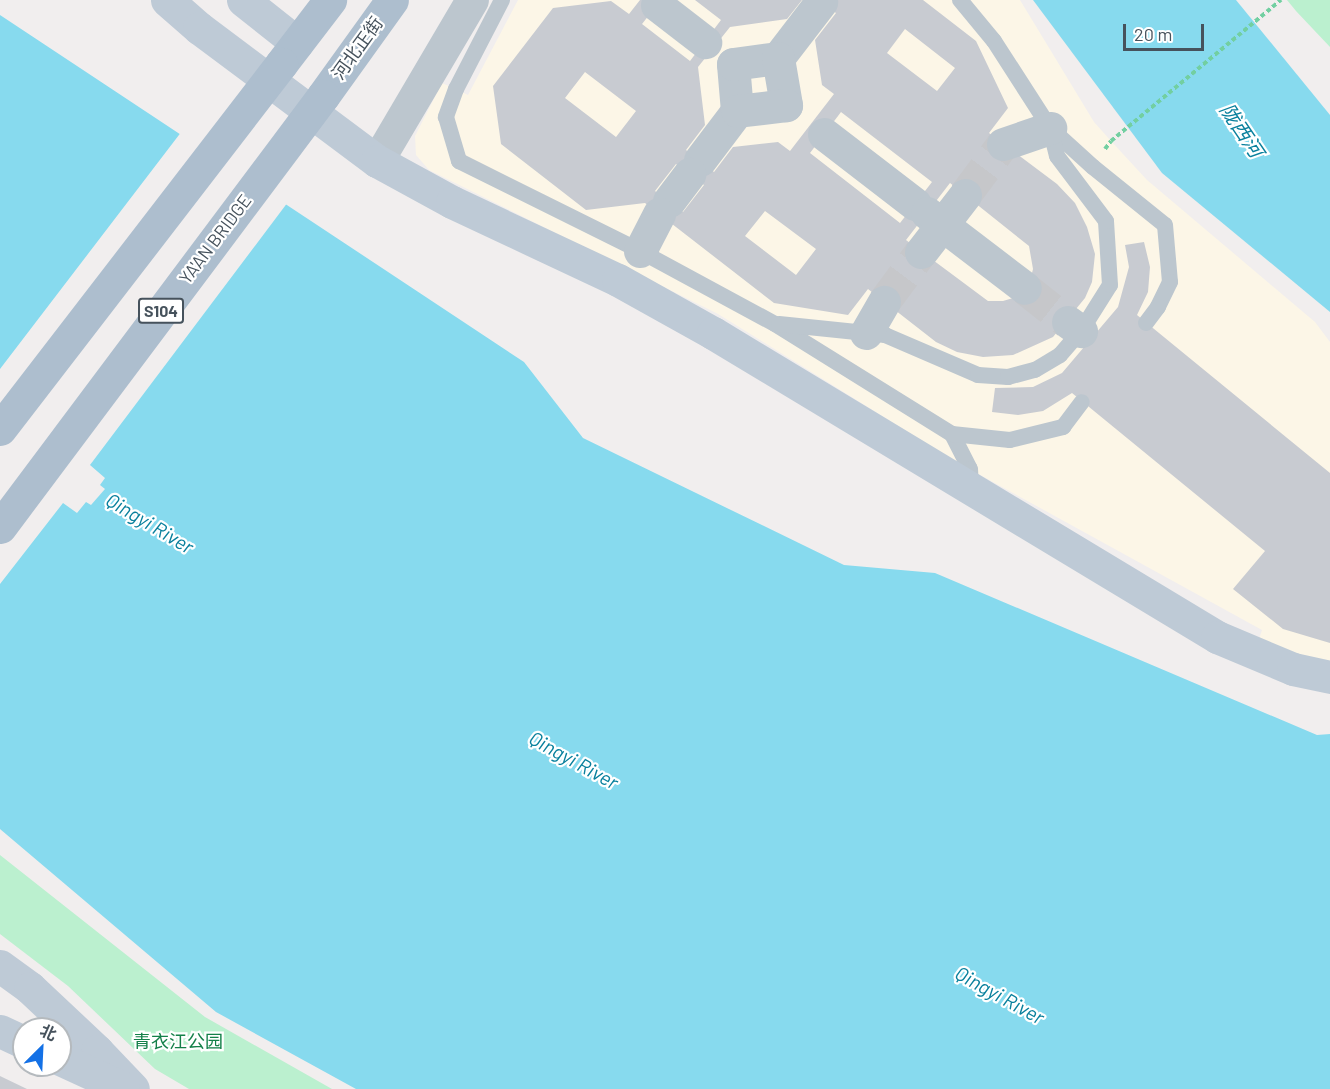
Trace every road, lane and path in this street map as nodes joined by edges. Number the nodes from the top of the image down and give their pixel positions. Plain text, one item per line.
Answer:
1 (167, 0) edge
2 (243, 0) edge
3 (330, 0) edge
4 (392, 0) edge
5 (472, 0) edge
6 (502, 0) edge
7 (960, 0) edge
8 (1281, 0) edge
9 (821, 2) dead end
10 (657, 5) dead end
11 (717, 52) junction
12 (289, 53) junction
13 (778, 58) junction
14 (323, 96) joint
15 (737, 111) junction
16 (807, 121) junction
17 (1050, 128) junction
18 (1111, 141) dead end
19 (1003, 144) tunnel mouth
20 (377, 161) junction
21 (965, 195) tunnel mouth
22 (928, 214) junction
23 (640, 251) junction
24 (921, 252) tunnel mouth
25 (1025, 288) tunnel mouth
26 (884, 302) tunnel mouth
27 (1146, 323) dead end
28 (775, 324) junction
29 (866, 333) junction
30 (1082, 402) dead end
31 (0, 429) edge
32 (952, 434) junction
33 (971, 490) junction
34 (0, 527) edge
35 (1330, 677) edge
36 (0, 966) edge
37 (72, 1065) edge
38 (125, 1089) edge
39 (133, 1089) edge

1 - 20 street
2 - 12 street
3 - 12 main road
4 - 14 main road, 河北正街 / S104
5 - 20 street
6 - 23 lane
7 - 17 lane
8 - 18 path
9 - 13 street
10 - 11 street
11 - 13 street
11 - 15 street
12 - 31 main road, bridge
13 - 16 street
14 - 34 main road, YA'AN BRIDGE / S104, bridge
15 - 16 street
15 - 23 street
16 - 22 street
17 - 19 street
17 - 27 lane
17 - 29 lane
20 - 33 street
21 - 22 street
22 - 24 street
22 - 25 street
23 - 28 lane
26 - 29 street
28 - 29 lane
28 - 32 lane
30 - 32 lane
32 - 33 lane
33 - 35 street
36 - 39 street
37 - 38 street

